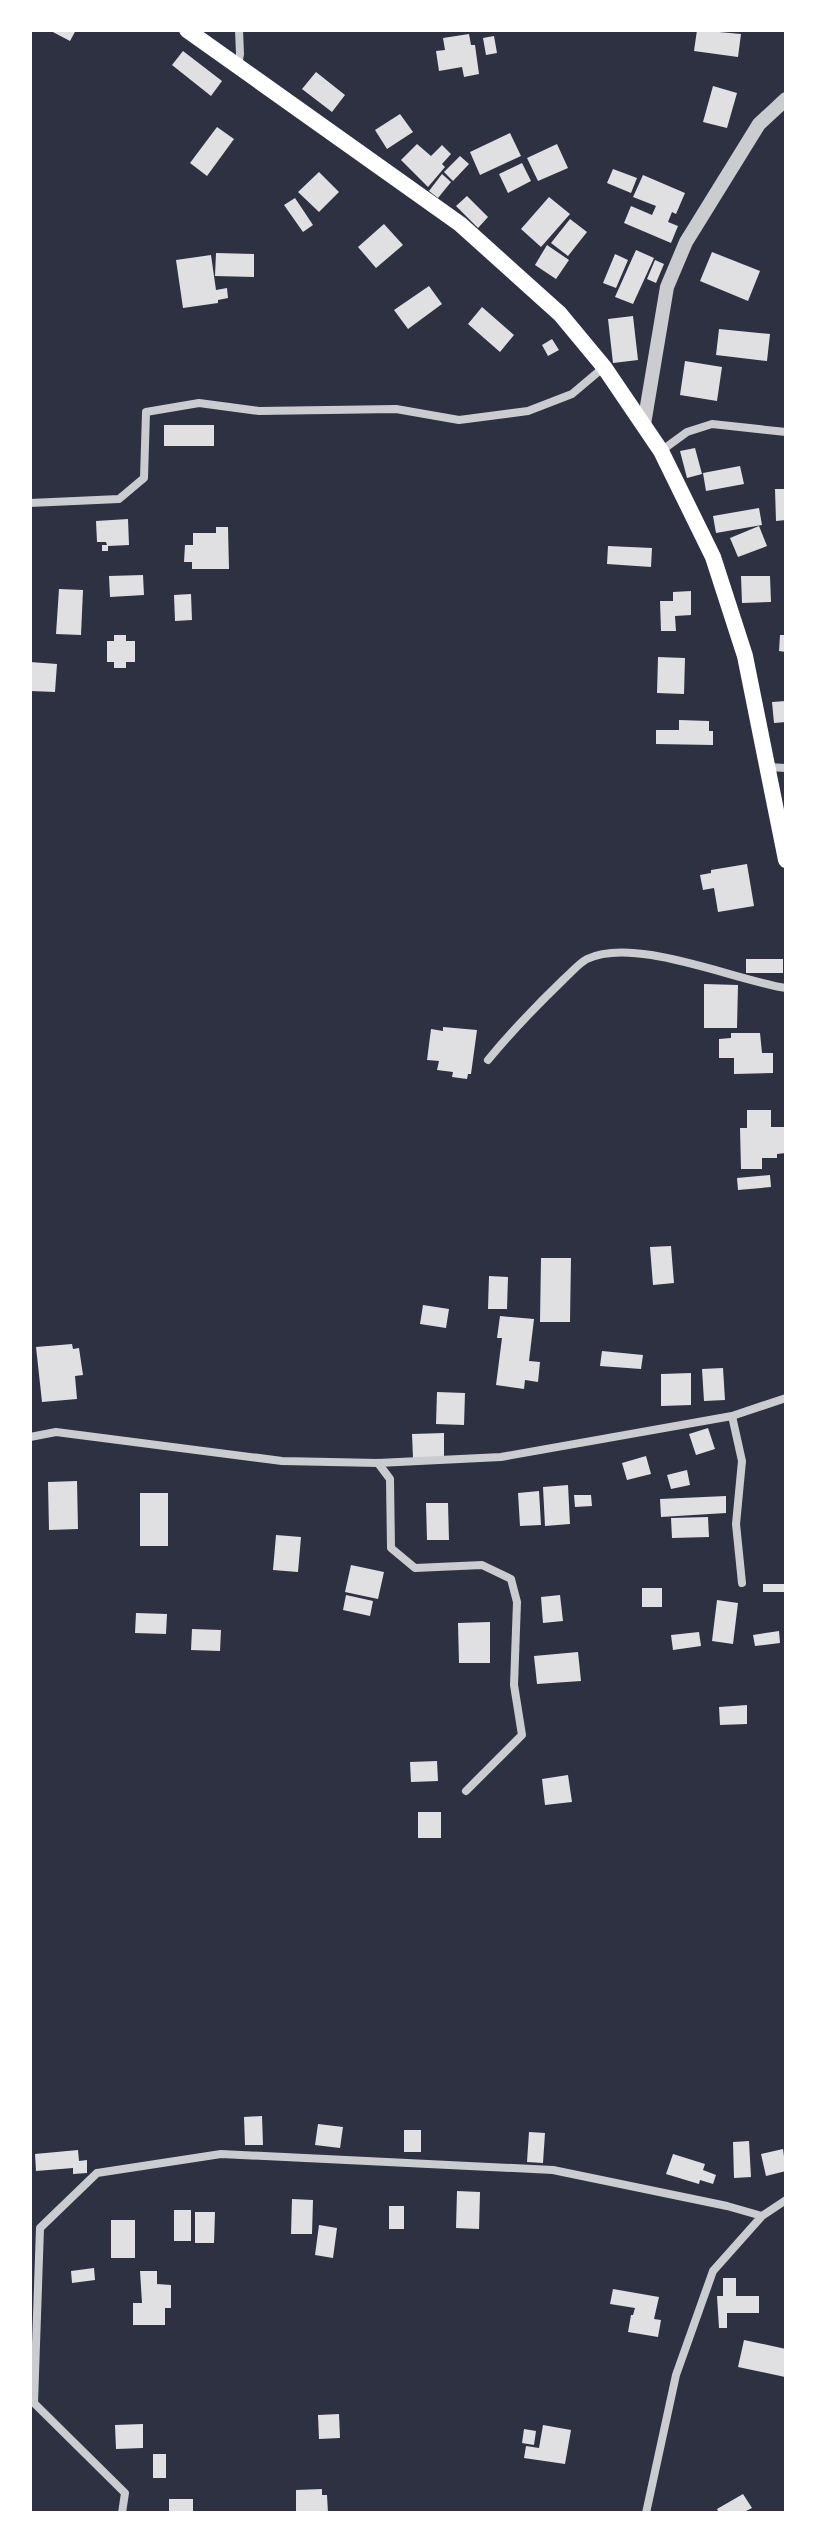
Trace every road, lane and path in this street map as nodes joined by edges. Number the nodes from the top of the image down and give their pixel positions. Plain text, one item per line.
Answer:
1 (187, 30) edge
2 (239, 30) edge
3 (238, 66) junction
4 (786, 99) edge
5 (604, 367) junction
6 (644, 424) junction
7 (786, 432) edge
8 (661, 451) junction
9 (30, 503) edge
10 (768, 767) junction
11 (786, 768) edge
12 (786, 860) edge
13 (786, 988) edge
14 (488, 1060) dead end
15 (786, 1398) edge
16 (732, 1416) junction
17 (30, 1437) edge
18 (378, 1463) junction
19 (742, 1583) dead end
20 (466, 1791) dead end
21 (786, 2200) edge
22 (762, 2216) junction
23 (122, 2513) edge
24 (646, 2513) edge

1 - 3 main road
2 - 3 street
3 - 5 main road
4 - 6 street
5 - 6 main road
5 - 9 street
6 - 8 main road
7 - 8 street
8 - 10 main road
10 - 11 street
10 - 12 main road
13 - 14 street
15 - 16 street
16 - 18 street
16 - 19 street
17 - 18 street
18 - 20 street
21 - 22 street
22 - 23 street
22 - 24 street

